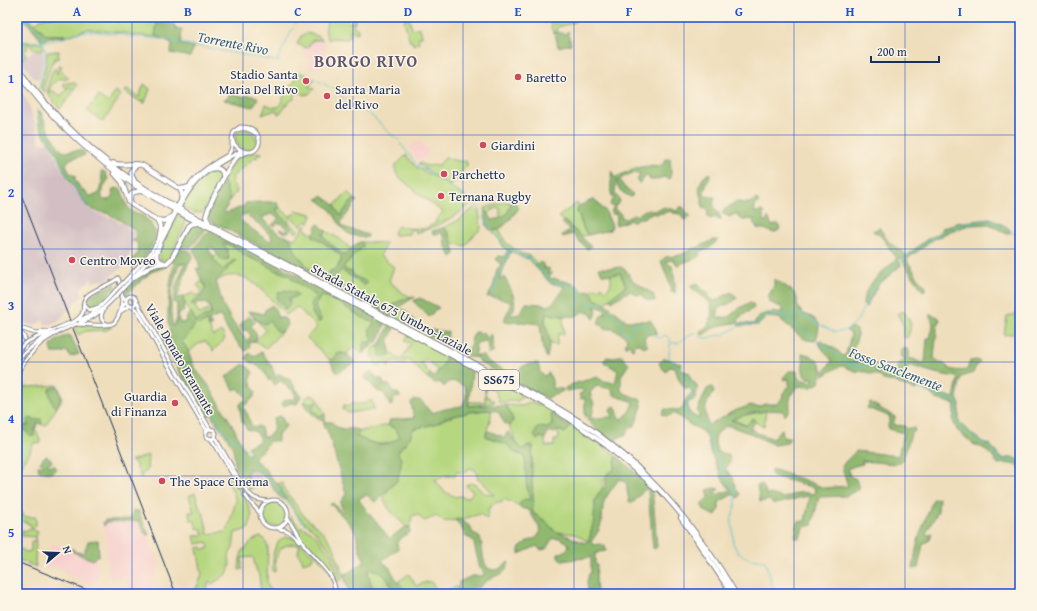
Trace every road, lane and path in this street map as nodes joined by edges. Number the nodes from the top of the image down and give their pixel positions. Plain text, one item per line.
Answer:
1 (17, 66) edge
2 (17, 71) edge
3 (233, 134) junction
4 (258, 136) junction
5 (232, 138) junction
6 (245, 151) junction
7 (107, 163) junction
8 (142, 165) junction
9 (210, 169) junction
10 (134, 180) junction
11 (222, 180) junction
12 (188, 187) junction
13 (180, 188) junction
14 (143, 191) junction
15 (181, 200) junction
16 (131, 204) junction
17 (207, 210) junction
18 (184, 214) junction
19 (193, 215) junction
20 (171, 218) junction
21 (156, 220) junction
22 (200, 223) junction
23 (209, 226) junction
24 (187, 229) junction
25 (215, 229) junction
26 (159, 239) junction
27 (160, 244) junction
28 (165, 263) junction
29 (133, 278) junction
30 (126, 282) junction
31 (119, 293) junction
32 (129, 297) junction
33 (135, 299) junction
34 (126, 301) junction
35 (84, 303) junction
36 (130, 306) junction
37 (100, 307) junction
38 (105, 307) junction
39 (121, 308) junction
40 (119, 314) junction
41 (76, 323) junction
42 (108, 325) junction
43 (17, 326) edge
44 (17, 330) edge
45 (50, 334) junction
46 (17, 353) edge
47 (17, 359) edge
48 (17, 367) edge
49 (17, 373) edge
50 (209, 430) junction
51 (215, 436) junction
52 (211, 439) junction
53 (239, 479) tunnel mouth
54 (240, 486) tunnel mouth
55 (245, 488) tunnel mouth
56 (245, 495) tunnel mouth
57 (271, 500) junction
58 (260, 513) junction
59 (288, 518) junction
60 (275, 529) junction
61 (305, 546) junction
62 (336, 594) edge
63 (732, 594) edge
64 (736, 594) edge

1 - 7 highway, Strada Statale 675 Umbro-Laziale / SS675
2 - 7 highway, Strada Statale 675 Umbro-Laziale / SS675
3 - 4 main road
3 - 4 main road
3 - 5 main road
4 - 6 main road
5 - 6 main road
5 - 12 main road
6 - 9 main road
6 - 11 highway
7 - 8 highway
7 - 10 highway, Strada Statale 675 Umbro-Laziale / SS675
7 - 14 highway, Strada Statale 675 Umbro-Laziale / SS675
7 - 16 highway
8 - 10 highway
8 - 13 highway
9 - 11 highway
9 - 15 main road
10 - 19 highway, Strada Statale 675 Umbro-Laziale / SS675
11 - 17 highway
12 - 13 highway
12 - 15 main road
13 - 15 highway
14 - 16 highway
14 - 18 highway, Strada Statale 675 Umbro-Laziale / SS675
16 - 21 highway
17 - 19 highway
17 - 23 highway
18 - 22 highway, Strada Statale 675 Umbro-Laziale / SS675
18 - 24 highway
19 - 23 highway, Strada Statale 675 Umbro-Laziale / SS675
20 - 21 highway
20 - 26 main road
20 - 27 main road
21 - 26 highway
22 - 23 highway, Strada Statale 675 Umbro-Laziale / SS675
22 - 24 highway
23 - 25 highway, Strada Statale 675 Umbro-Laziale / SS675
24 - 28 highway
25 - 63 highway, Strada Statale 675 Umbro-Laziale / SS675
25 - 64 highway, Strada Statale 675 Umbro-Laziale / SS675
26 - 30 main road
27 - 28 highway
27 - 29 main road
28 - 29 highway
29 - 30 main road
30 - 31 main road, bridge
31 - 32 main road, Viale Donato Bramante
31 - 34 main road, Viale Donato Bramante
31 - 35 main road, Viale Donato Bramante
31 - 37 main road
31 - 38 main road
31 - 39 main road, Viale Donato Bramante
32 - 33 main road, Viale Donato Bramante
32 - 34 main road, Viale Donato Bramante
33 - 36 main road, Viale Donato Bramante
33 - 50 main road, Viale Donato Bramante
34 - 36 main road, Viale Donato Bramante
34 - 39 main road, Viale Donato Bramante
35 - 37 main road
35 - 41 main road, Viale Donato Bramante
36 - 40 main road, Viale Donato Bramante
36 - 50 main road, Viale Donato Bramante
37 - 41 main road
38 - 41 main road
38 - 42 main road
39 - 40 main road, Viale Donato Bramante
40 - 42 main road, Viale Donato Bramante
41 - 42 main road
41 - 45 main road, bridge
43 - 45 main road
44 - 48 main road
45 - 46 main road, bridge
45 - 47 main road, bridge
45 - 49 main road
50 - 51 main road
50 - 52 main road
51 - 52 main road
51 - 53 main road
52 - 54 main road
55 - 57 main road
56 - 58 main road
57 - 58 main road
57 - 59 main road
58 - 60 main road
59 - 60 main road
59 - 61 main road
60 - 61 main road
61 - 62 main road

